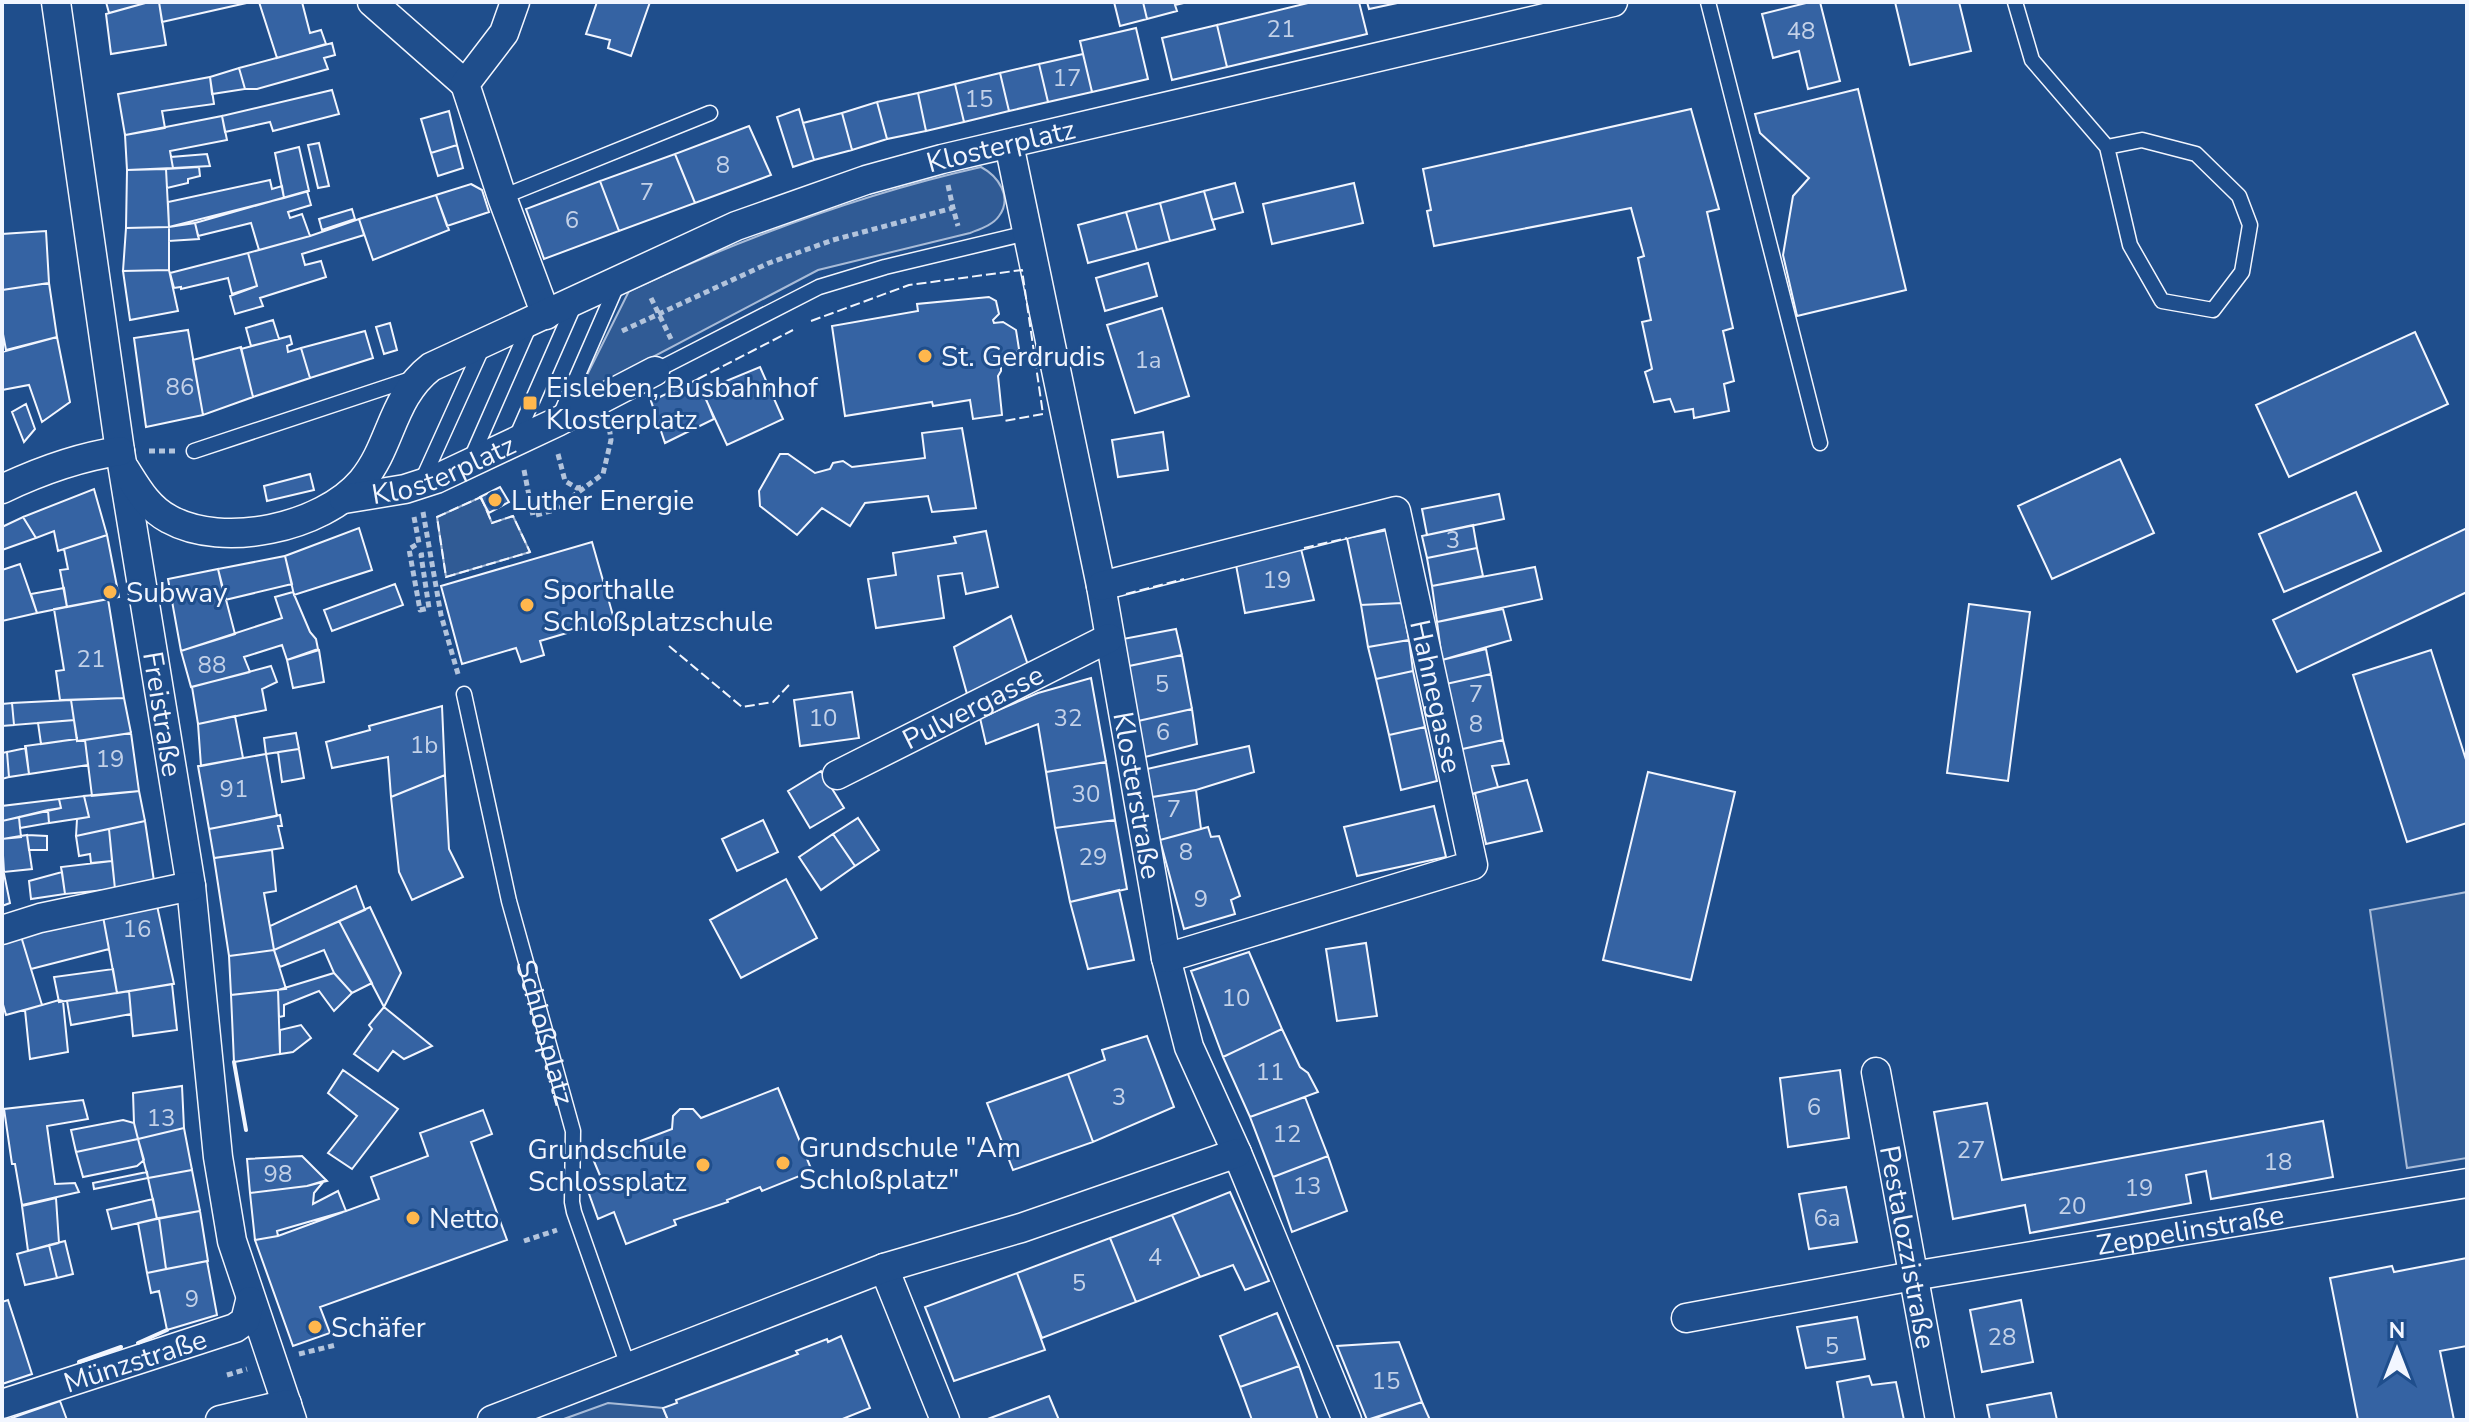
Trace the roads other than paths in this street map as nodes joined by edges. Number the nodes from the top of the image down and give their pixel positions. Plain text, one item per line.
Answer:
1 (56, 2) edge
2 (372, 2) edge
3 (515, 2) edge
4 (1613, 2) edge
5 (1708, 2) edge
6 (2015, 2) edge
7 (465, 84) junction
8 (710, 113) dead end
9 (1009, 144) junction
10 (2107, 147) junction
11 (502, 197) junction
12 (1027, 233) junction
13 (628, 275) junction
14 (576, 301) junction
15 (538, 318) junction
16 (485, 342) junction
17 (655, 371) joint
18 (419, 377) junction
19 (552, 424) junction
20 (514, 443) junction
21 (1820, 443) dead end
22 (194, 451) road end
23 (122, 460) junction
24 (468, 465) junction
25 (2, 489) edge
26 (416, 495) junction
27 (344, 499) junction
28 (1101, 586) junction
29 (1109, 638) junction
30 (464, 694) road end
31 (837, 775) dead end
32 (191, 886) junction
33 (2, 930) edge
34 (1166, 958) junction
35 (1876, 1072) dead end
36 (1237, 1153) junction
37 (2467, 1183) edge
38 (884, 1268) junction
39 (1913, 1276) junction
40 (250, 1301) junction
41 (1686, 1318) dead end
42 (628, 1366) junction
43 (2, 1404) edge
44 (290, 1412) edge
45 (220, 1420) edge
46 (492, 1420) edge
47 (945, 1420) edge
48 (1347, 1420) edge
49 (1940, 1420) edge

1 - 23 street, Freistraße
2 - 7 street
3 - 7 street
4 - 9 street, Klosterplatz
5 - 21 lane
6 - 10 lane
7 - 11 street
8 - 11 lane
9 - 12 street, Klosterstraße
9 - 13 street, Klosterplatz
10 - 10 lane
11 - 15 street
12 - 17 lane, Klosterplatz
12 - 28 street, Klosterstraße
13 - 14 street, Klosterplatz
13 - 19 lane
14 - 15 street, Klosterplatz
14 - 20 lane
15 - 16 street, Klosterplatz
15 - 24 lane
16 - 18 street, Klosterplatz
16 - 26 lane
17 - 19 street, Klosterplatz
18 - 22 lane, Klosterplatz
18 - 27 street, Klosterplatz
19 - 20 street, Klosterplatz
20 - 24 street, Klosterplatz
23 - 25 street
23 - 27 street, Klosterplatz
23 - 32 street, Freistraße
24 - 26 street, Klosterplatz
26 - 27 street, Klosterplatz
28 - 29 street, Klosterstraße
28 - 34 street, Hahnegasse
29 - 31 street, Pulvergasse
29 - 34 street, Klosterstraße
30 - 42 lane, Schloßplatz
32 - 33 street
32 - 40 street, Freistraße
34 - 36 street, Klosterstraße
35 - 39 street, Pestalozzistraße
36 - 38 street
36 - 48 street, Klosterstraße
37 - 39 street, Zeppelinstraße
38 - 42 street
38 - 47 street
39 - 41 street, Zeppelinstraße
39 - 49 street, Pestalozzistraße
40 - 43 street, Münzstraße
40 - 44 street, Freistraße
42 - 46 street
44 - 45 street

